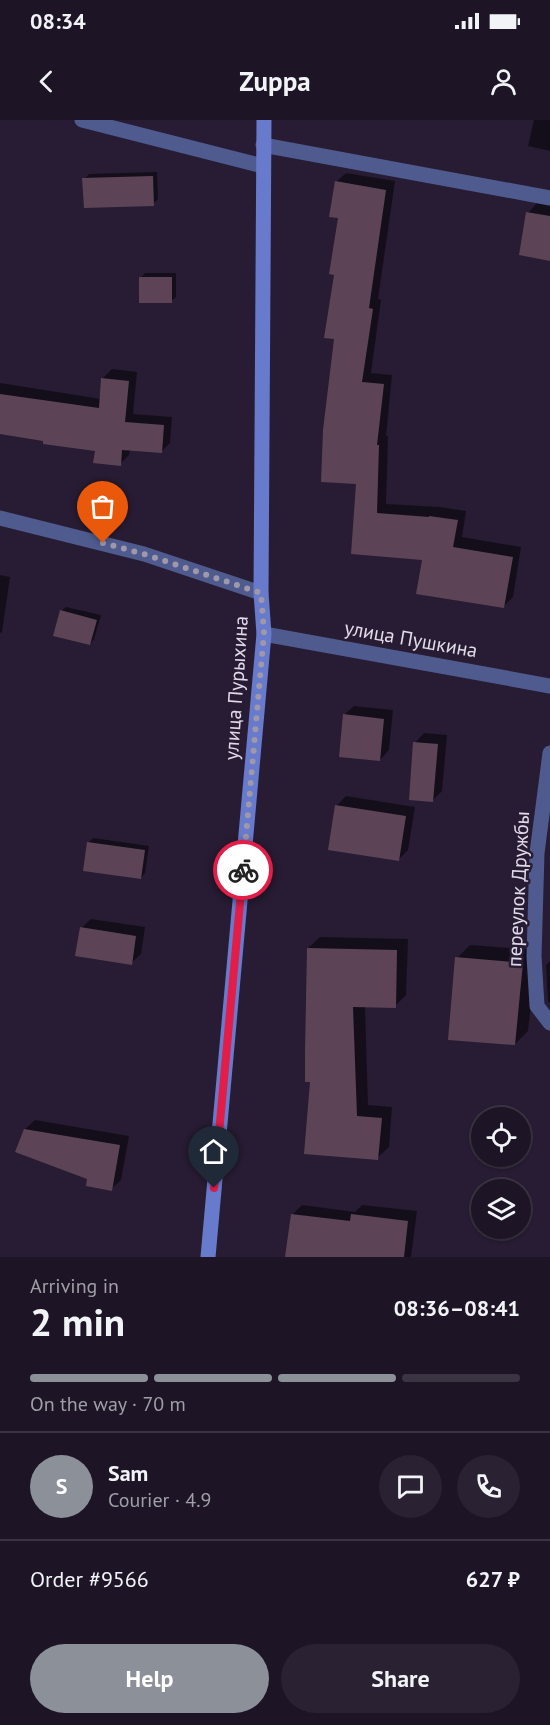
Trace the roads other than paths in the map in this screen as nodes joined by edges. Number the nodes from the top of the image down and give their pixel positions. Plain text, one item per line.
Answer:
1 (82, 120) edge
2 (264, 120) edge
3 (263, 145) junction
4 (263, 166) junction
5 (550, 198) edge
6 (0, 518) edge
7 (261, 593) junction
8 (264, 633) junction
9 (550, 686) edge
10 (550, 753) edge
11 (550, 1023) edge
12 (208, 1257) edge

1 - 4 street
2 - 3 street, улица Пурыхина
3 - 4 street, улица Пурыхина
3 - 5 street
4 - 7 street, улица Пурыхина
6 - 7 street
7 - 8 street, улица Пурыхина
8 - 9 street, улица Пушкина
8 - 12 street, улица Пурыхина
10 - 11 street, переулок Дружбы

